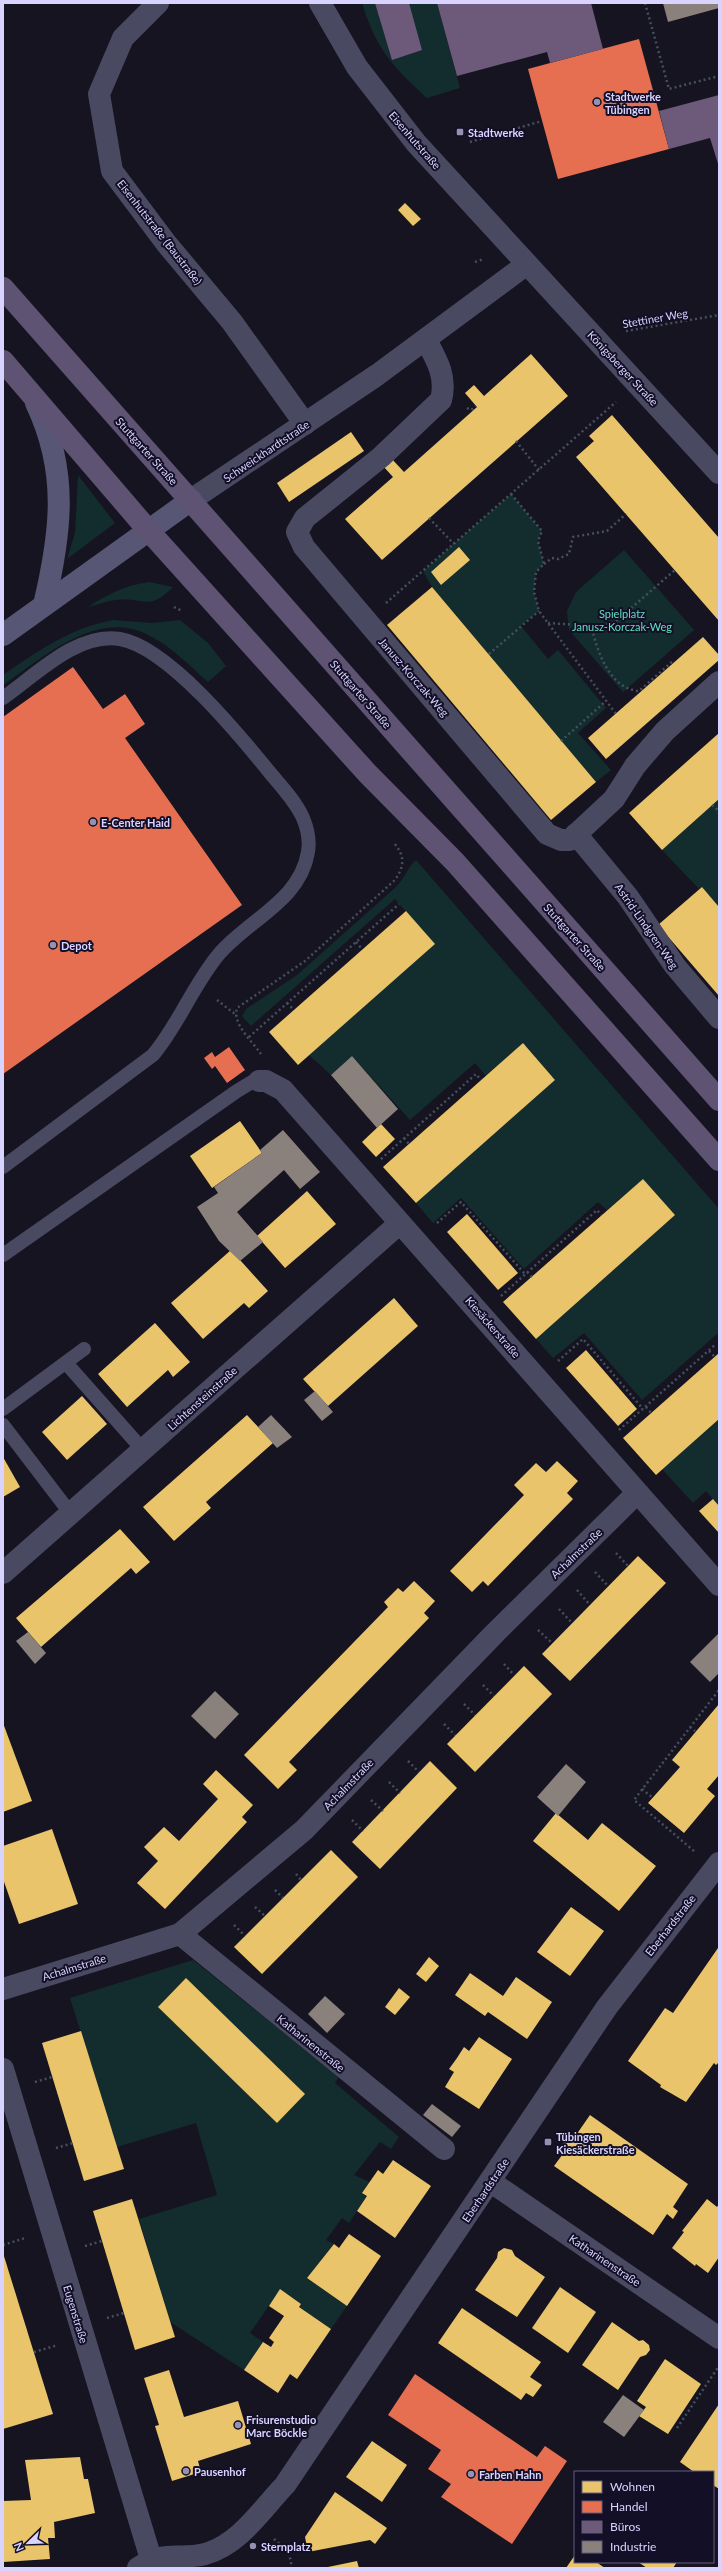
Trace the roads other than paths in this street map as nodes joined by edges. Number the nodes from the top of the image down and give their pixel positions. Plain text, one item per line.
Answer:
1 (158, 3) edge
2 (320, 3) edge
3 (527, 264) junction
4 (3, 288) edge
5 (426, 340) junction
6 (3, 361) edge
7 (33, 397) junction
8 (305, 424) junction
9 (719, 473) edge
10 (191, 500) junction
11 (148, 530) junction
12 (44, 605) junction
13 (3, 635) edge
14 (719, 682) edge
15 (3, 698) edge
16 (576, 834) junction
17 (719, 1018) edge
18 (259, 1081) joint
19 (719, 1100) edge
20 (719, 1160) edge
21 (3, 1167) edge
22 (400, 1223) junction
23 (3, 1255) edge
24 (84, 1349) dead end
25 (66, 1363) junction
26 (3, 1408) edge
27 (3, 1425) edge
28 (143, 1450) junction
29 (638, 1493) junction
30 (71, 1514) junction
31 (3, 1573) edge
32 (719, 1585) edge
33 (717, 1865) edge
34 (180, 1934) junction
35 (3, 1989) edge
36 (3, 2068) edge
37 (444, 2149) dead end
38 (491, 2182) junction
39 (719, 2338) edge
40 (144, 2564) edge

1 - 8 street, Eisenhutstraße (Baustraße)
2 - 3 street, Eisenhutstraße
3 - 5 street, Schweickhardtstraße
3 - 9 street, Königsberger Straße
4 - 10 main road, Stuttgarter Straße
5 - 8 street, Schweickhardtstraße
5 - 16 street, Janusz-Korczak-Weg
6 - 7 main road
7 - 11 main road
7 - 12 main road
8 - 10 street, Schweickhardtstraße
10 - 11 main road, Schweickhardtstraße
10 - 19 main road, Stuttgarter Straße
11 - 12 main road, Schweickhardtstraße
11 - 20 main road
12 - 13 main road, Schweickhardtstraße
14 - 16 street, Janusz-Korczak-Weg
15 - 21 lane
16 - 17 street, Astrid-Lindgren-Weg
18 - 22 street, Kiesäckerstraße
18 - 23 lane
22 - 28 street, Lichtensteinstraße
22 - 29 street, Kiesäckerstraße
24 - 25 lane
25 - 26 lane
25 - 28 lane
27 - 30 lane
28 - 30 street, Lichtensteinstraße
29 - 32 street, Kiesäckerstraße
29 - 34 street, Achalmstraße
30 - 31 street, Lichtensteinstraße
33 - 38 street, Eberhardstraße
34 - 35 street, Achalmstraße
34 - 37 street, Katharinenstraße
36 - 40 street, Eugenstraße
38 - 39 street, Katharinenstraße
38 - 40 street, Eberhardstraße

